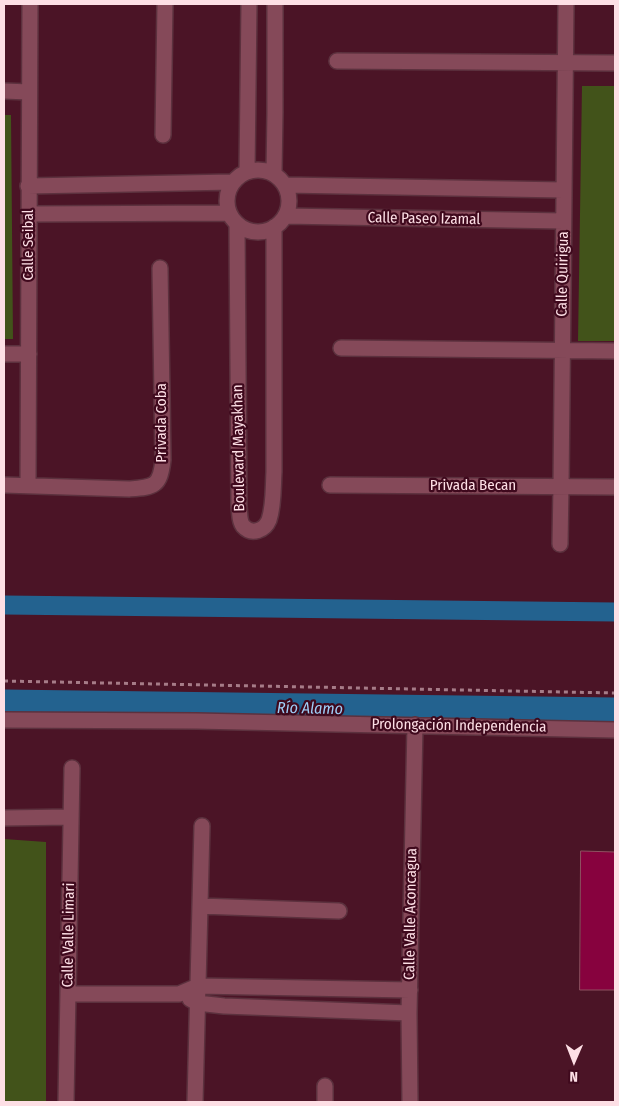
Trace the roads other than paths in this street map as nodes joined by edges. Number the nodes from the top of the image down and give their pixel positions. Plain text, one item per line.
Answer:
1 (30, 4) edge
2 (165, 4) edge
3 (249, 4) edge
4 (275, 4) edge
5 (566, 4) edge
6 (337, 61) dead end
7 (565, 62) junction
8 (615, 63) edge
9 (4, 91) edge
10 (29, 92) junction
11 (163, 135) dead end
12 (247, 172) junction
13 (274, 173) junction
14 (232, 182) junction
15 (286, 185) junction
16 (28, 186) junction
17 (563, 190) junction
18 (29, 214) junction
19 (232, 219) junction
20 (563, 221) junction
21 (280, 222) junction
22 (160, 268) dead end
23 (341, 348) dead end
24 (562, 350) junction
25 (615, 351) edge
26 (4, 354) edge
27 (29, 354) junction
28 (4, 485) edge
29 (330, 485) dead end
30 (28, 486) junction
31 (561, 486) junction
32 (615, 487) edge
33 (560, 544) dead end
34 (4, 720) edge
35 (415, 725) junction
36 (615, 730) edge
37 (72, 768) dead end
38 (70, 817) junction
39 (4, 818) edge
40 (202, 826) dead end
41 (200, 906) junction
42 (339, 911) dead end
43 (198, 986) junction
44 (410, 990) junction
45 (68, 994) junction
46 (179, 994) junction
47 (197, 1003) junction
48 (409, 1013) junction
49 (325, 1086) dead end
50 (66, 1102) edge
51 (195, 1102) edge
52 (325, 1102) edge
53 (410, 1102) edge

1 - 10 street, Calle Seibal
2 - 11 street
3 - 12 street
4 - 13 street
5 - 7 street, Calle Quirigua
6 - 7 street
7 - 8 street
7 - 17 street, Calle Quirigua
9 - 10 street
10 - 16 street, Calle Seibal
12 - 13 street
12 - 14 street
13 - 15 street
14 - 16 street
14 - 19 street
15 - 17 street, Calle Paseo Izamal
15 - 21 street
16 - 18 street, Calle Seibal
17 - 20 street, Calle Quirigua
18 - 19 street
18 - 27 street, Calle Seibal
19 - 21 street
19 - 21 street, Boulevard Mayakhan
20 - 21 street, Calle Paseo Izamal
20 - 24 street, Calle Quirigua
22 - 30 street, Privada Coba
23 - 24 street
24 - 25 street
24 - 31 street, Calle Quirigua
26 - 27 street
27 - 30 street, Calle Seibal
28 - 30 street, Privada Coba
29 - 31 street, Privada Becan
31 - 32 street, Privada Becan
31 - 33 street, Calle Quirigua
34 - 35 street, Prolongación Independencia
35 - 36 street, Prolongación Independencia
35 - 44 street, Calle Valle Aconcagua
37 - 38 street, Calle Valle Limari
38 - 39 street
38 - 45 street, Calle Valle Limari
40 - 41 street
41 - 42 street
41 - 43 street
43 - 44 street
43 - 46 street
43 - 47 street
44 - 48 street, Calle Valle Aconcagua
45 - 46 street
45 - 50 street, Calle Valle Limari
46 - 47 street
47 - 48 street
47 - 51 street
48 - 53 street, Calle Valle Aconcagua
49 - 52 street

